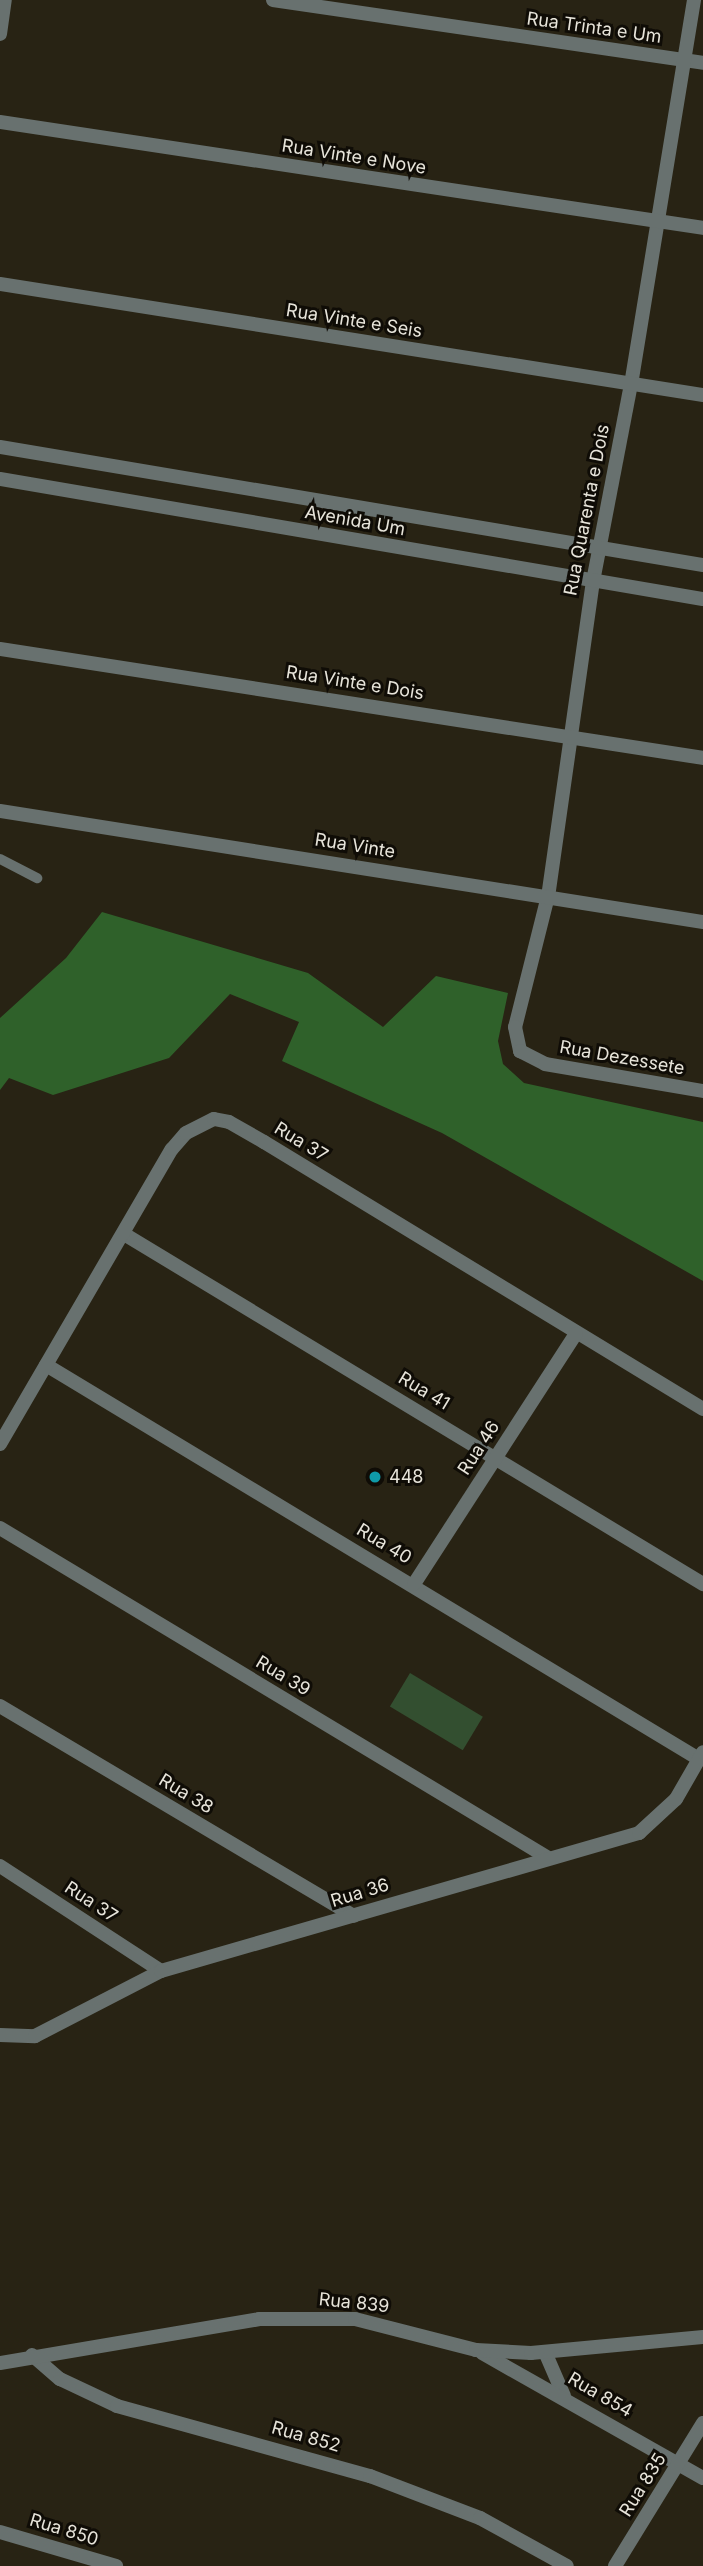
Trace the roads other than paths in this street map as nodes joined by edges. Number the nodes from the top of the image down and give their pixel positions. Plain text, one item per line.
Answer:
1 (5, 0) edge
2 (273, 0) edge
3 (694, 0) edge
4 (0, 34) edge
5 (684, 60) junction
6 (703, 63) edge
7 (0, 122) edge
8 (657, 222) junction
9 (703, 228) edge
10 (0, 284) edge
11 (631, 384) junction
12 (703, 395) edge
13 (0, 447) edge
14 (0, 480) edge
15 (599, 547) junction
16 (703, 565) edge
17 (593, 581) junction
18 (703, 599) edge
19 (0, 649) edge
20 (571, 735) junction
21 (703, 758) edge
22 (0, 811) edge
23 (0, 859) edge
24 (37, 878) dead end
25 (548, 896) junction
26 (703, 922) edge
27 (516, 1027) joint
28 (703, 1091) edge
29 (124, 1234) junction
30 (576, 1334) junction
31 (46, 1365) junction
32 (703, 1409) edge
33 (0, 1444) edge
34 (496, 1457) junction
35 (0, 1528) edge
36 (415, 1584) junction
37 (703, 1584) edge
38 (0, 1706) edge
39 (701, 1755) edge
40 (547, 1857) junction
41 (0, 1866) edge
42 (353, 1916) junction
43 (161, 1971) junction
44 (0, 2035) edge
45 (703, 2337) edge
46 (476, 2350) junction
47 (545, 2353) junction
48 (32, 2355) junction
49 (0, 2363) edge
50 (565, 2396) junction
51 (703, 2423) edge
52 (680, 2463) junction
53 (703, 2478) edge
54 (0, 2532) edge
55 (116, 2566) edge
56 (568, 2566) edge
57 (615, 2566) edge

1 - 4 street
2 - 5 street, Rua Trinta e Um
3 - 5 street, Rua Quarenta e Dois
5 - 6 street, Rua Trinta e Um
5 - 8 street, Rua Quarenta e Dois
7 - 8 street, Rua Vinte e Nove
8 - 9 street, Rua Vinte e Nove
8 - 11 street, Rua Quarenta e Dois
10 - 11 street, Rua Vinte e Seis
11 - 12 street, Rua Vinte e Seis
11 - 15 street, Rua Quarenta e Dois
13 - 15 street, Avenida Um
14 - 17 street, Avenida Um
15 - 16 street, Avenida Um
15 - 17 street, Rua Quarenta e Dois
17 - 18 street, Avenida Um
17 - 20 street, Rua Quarenta e Dois
19 - 20 street, Rua Vinte e Dois
20 - 21 street, Rua Vinte e Dois
20 - 25 street, Rua Quarenta e Dois
22 - 25 street, Rua Vinte
23 - 24 lane
25 - 26 street, Rua Vinte
25 - 27 street, Rua Quarenta e Dois
27 - 28 street, Rua Dezessete
29 - 30 street, Rua 37
29 - 31 street, Rua 37
29 - 34 street, Rua 41
30 - 32 street, Rua 37
30 - 34 street, Rua 46
31 - 33 street, Rua 37
31 - 36 street, Rua 40
34 - 36 street, Rua 46
34 - 37 street, Rua 41
35 - 40 street, Rua 39
36 - 39 street, Rua 40
38 - 42 street, Rua 38
39 - 40 street, Rua 36
40 - 42 street, Rua 36
41 - 43 street, Rua 37
42 - 43 street, Rua 36
43 - 44 street, Rua 36
45 - 47 street, Rua 839
46 - 47 street, Rua 839
46 - 48 street, Rua 839
46 - 50 street, Rua 854
47 - 50 street
48 - 49 street, Rua 839
48 - 56 street, Rua 852
50 - 52 street, Rua 854
51 - 52 street, Rua 835
52 - 53 street, Rua 854
52 - 57 street, Rua 835
54 - 55 street, Rua 850

